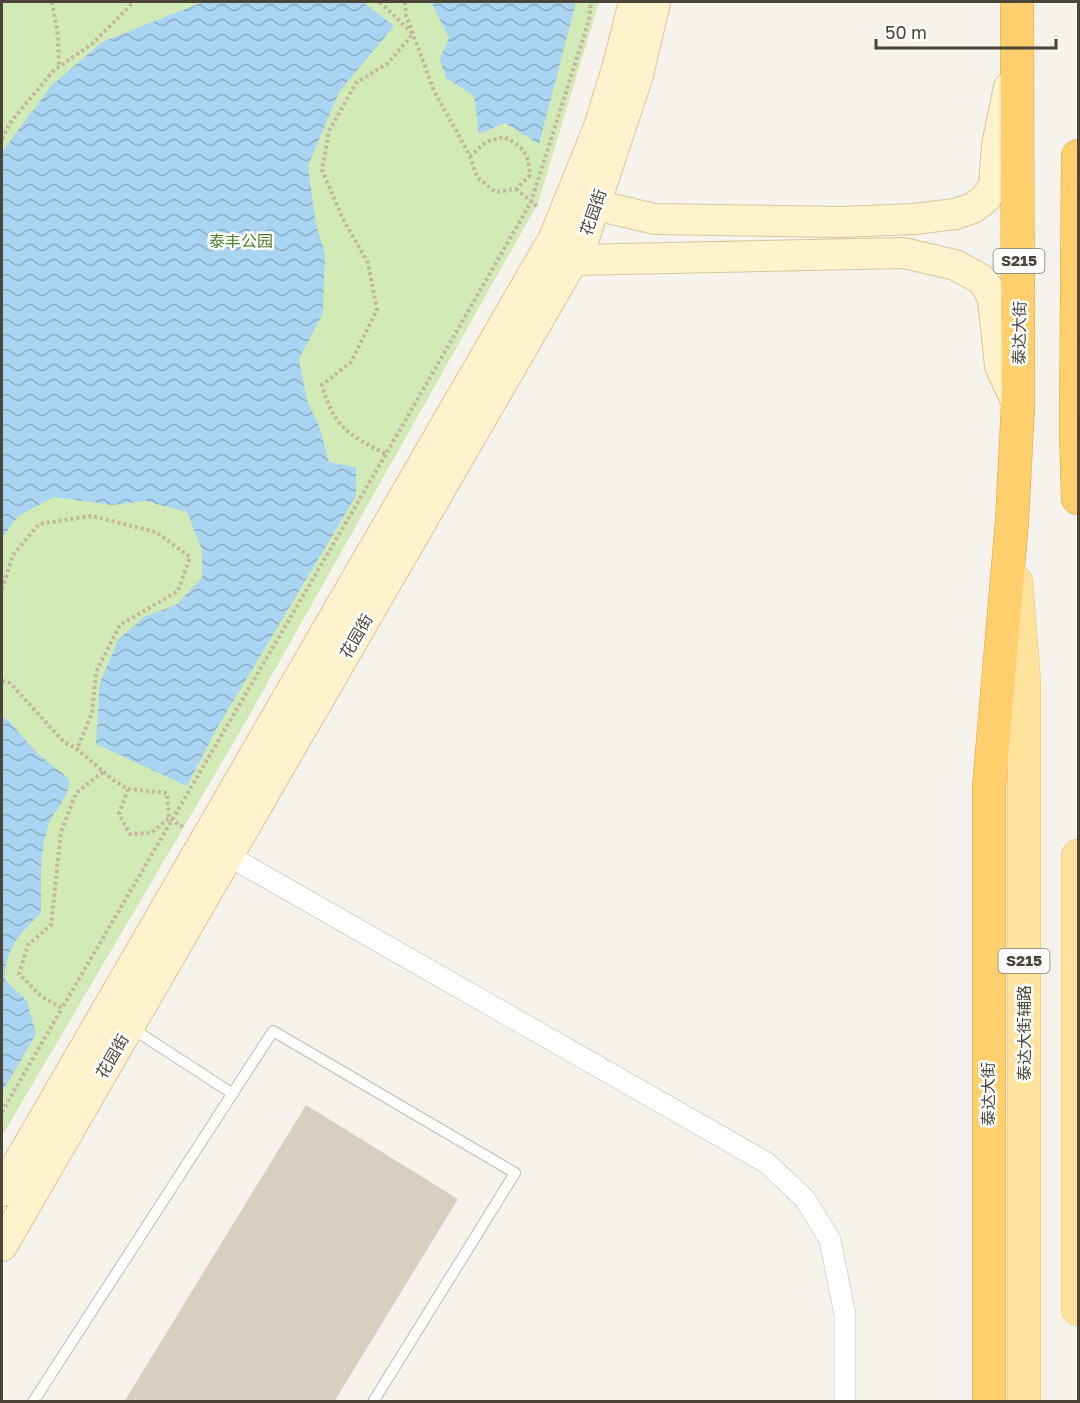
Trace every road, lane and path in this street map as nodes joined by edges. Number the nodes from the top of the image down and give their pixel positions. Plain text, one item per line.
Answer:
1 (52, 2) edge
2 (134, 2) edge
3 (380, 2) edge
4 (405, 2) edge
5 (591, 2) edge
6 (634, 2) edge
7 (656, 2) edge
8 (1017, 2) edge
9 (413, 34) junction
10 (1016, 40) junction
11 (60, 66) junction
12 (2, 139) edge
13 (470, 156) junction
14 (1078, 156) edge
15 (595, 205) junction
16 (573, 260) junction
17 (1018, 405) junction
18 (386, 454) junction
19 (1078, 498) edge
20 (1012, 520) junction
21 (2, 589) edge
22 (2, 681) edge
23 (77, 749) junction
24 (103, 772) junction
25 (128, 789) junction
26 (171, 819) junction
27 (203, 840) junction
28 (229, 856) junction
29 (1078, 856) edge
30 (62, 1008) junction
31 (129, 1027) junction
32 (233, 1094) junction
33 (2, 1112) edge
34 (2, 1191) edge
35 (2, 1246) edge
36 (1078, 1309) edge
37 (33, 1401) edge
38 (373, 1401) edge
39 (845, 1401) edge
40 (989, 1401) edge
41 (1024, 1401) edge

1 - 11 path
2 - 11 path
3 - 9 path
4 - 9 path
5 - 18 path
6 - 27 street, 花园街
7 - 15 street, 花园街
8 - 10 highway, 泰达大街 / S215
9 - 13 path
9 - 18 path
10 - 15 street
10 - 17 highway, 泰达大街 / S215
11 - 12 path
13 - 13 path
14 - 19 highway
15 - 16 street, 花园街
16 - 17 street
16 - 28 street, 花园街
17 - 20 highway, 泰达大街 / S215
18 - 26 path
20 - 40 highway, 泰达大街
20 - 41 main road, 泰达大街辅路 / S215
21 - 23 path
22 - 23 path
23 - 24 path
24 - 25 path
24 - 30 path
25 - 26 path
25 - 26 path
26 - 27 path
26 - 30 path
27 - 34 street, 花园街
28 - 31 street, 花园街
28 - 39 street
29 - 36 main road
30 - 33 path
31 - 32 lane
31 - 35 street, 花园街
32 - 37 lane
32 - 38 lane

